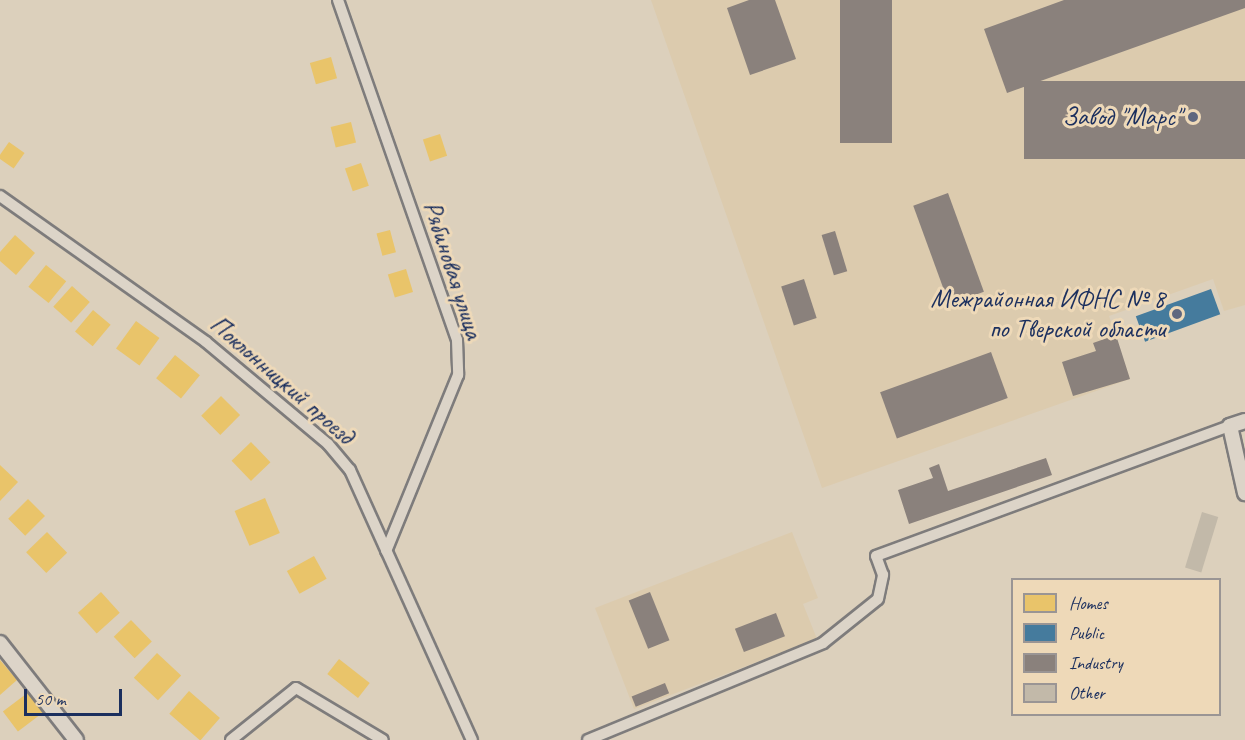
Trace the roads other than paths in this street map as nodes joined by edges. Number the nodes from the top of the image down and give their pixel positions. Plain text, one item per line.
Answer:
1 (338, 0) edge
2 (0, 196) edge
3 (1245, 421) edge
4 (1230, 426) junction
5 (1245, 493) edge
6 (387, 551) junction
7 (0, 643) edge
8 (76, 740) edge
9 (231, 740) edge
10 (384, 740) edge
11 (472, 740) edge
12 (588, 740) edge

1 - 6 street, Рябиновая улица
2 - 6 street, Поклонницкий проезд
3 - 4 street
4 - 5 street
4 - 12 street
6 - 11 street, Поклонницкий проезд
7 - 8 street
9 - 10 street

